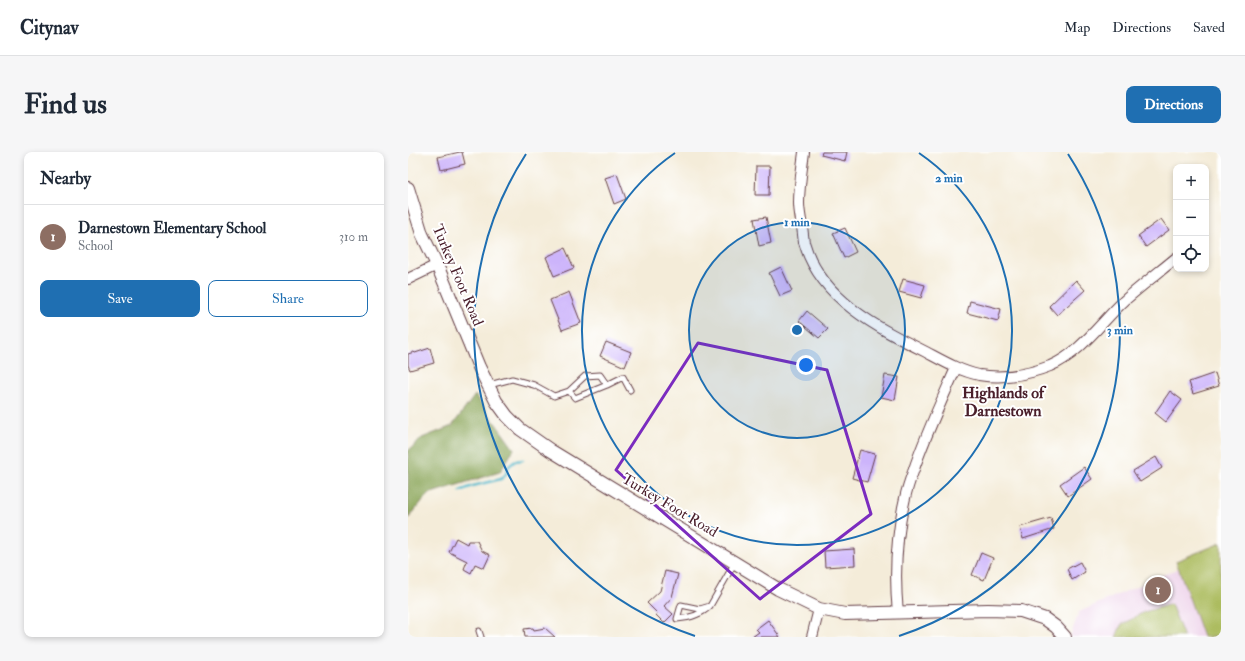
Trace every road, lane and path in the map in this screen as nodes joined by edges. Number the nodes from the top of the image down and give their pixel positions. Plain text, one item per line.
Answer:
1 (804, 152) edge
2 (408, 188) edge
3 (1173, 260) edge
4 (437, 265) junction
5 (408, 279) edge
6 (956, 368) junction
7 (488, 385) junction
8 (607, 385) junction
9 (630, 390) dead end
10 (568, 391) junction
11 (735, 563) junction
12 (710, 606) junction
13 (819, 610) junction
14 (898, 613) junction
15 (479, 631) dead end
16 (481, 637) edge
17 (812, 637) edge
18 (1065, 637) edge

1 - 6 street
2 - 4 street, Turkey Foot Road
3 - 6 street
4 - 5 street
4 - 7 street, Turkey Foot Road
6 - 14 street
7 - 10 lane
7 - 11 street, Turkey Foot Road
8 - 9 lane
8 - 10 lane
8 - 10 lane
11 - 12 lane
11 - 13 street, Turkey Foot Road
12 - 12 lane
13 - 14 street, Turkey Foot Road
13 - 17 street
14 - 18 street, Turkey Foot Road
15 - 16 lane

